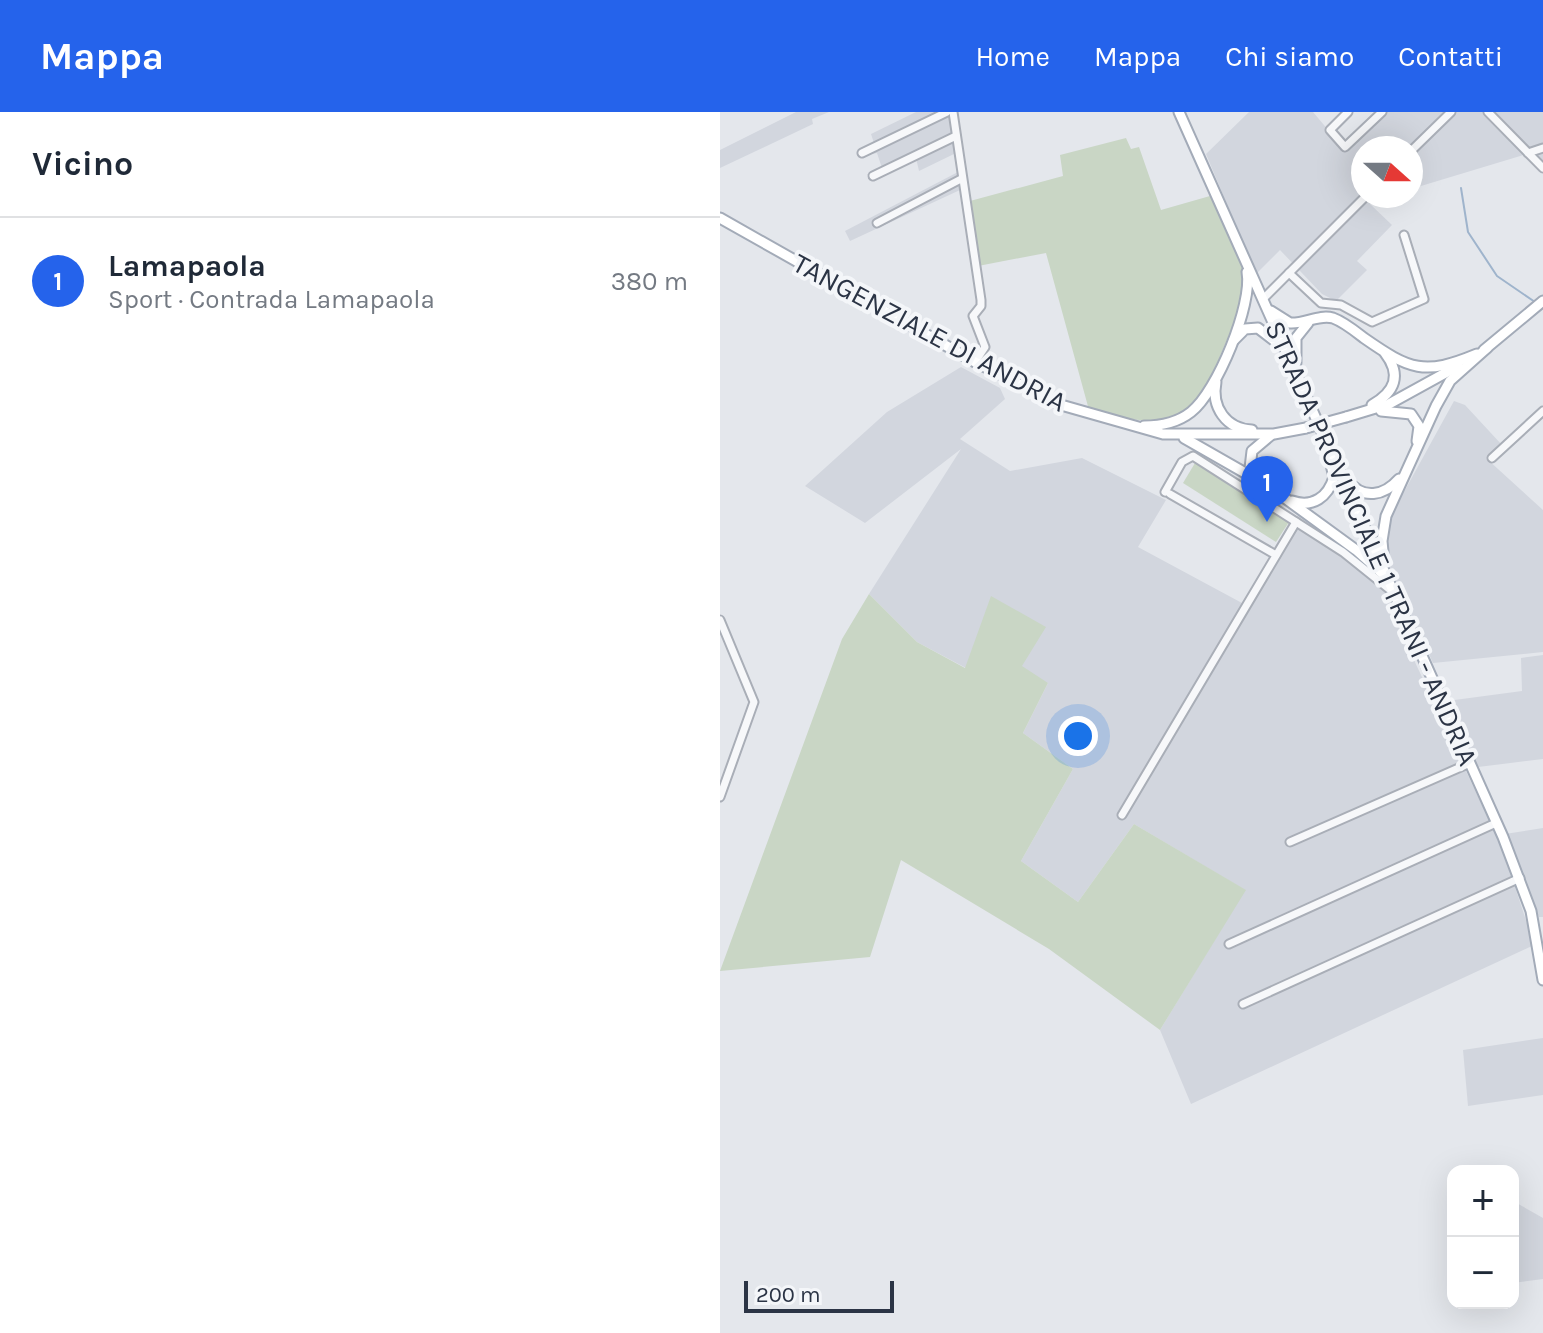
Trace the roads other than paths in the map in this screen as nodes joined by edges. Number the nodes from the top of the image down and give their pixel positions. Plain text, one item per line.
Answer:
1 (950, 112) edge
2 (1179, 112) edge
3 (1348, 112) edge
4 (1382, 112) edge
5 (1451, 112) edge
6 (1488, 112) edge
7 (956, 136) junction
8 (1423, 139) edge
9 (1543, 148) edge
10 (862, 153) dead end
11 (1528, 153) junction
12 (1543, 168) edge
13 (873, 176) dead end
14 (961, 179) junction
15 (1354, 208) edge
16 (720, 218) edge
17 (877, 223) dead end
18 (1404, 235) dead end
19 (1245, 259) junction
20 (1289, 273) junction
21 (1543, 301) edge
22 (1265, 303) junction
23 (1311, 321) junction
24 (1229, 346) junction
25 (1487, 348) junction
26 (1382, 351) junction
27 (1287, 353) junction
28 (1477, 354) junction
29 (975, 362) junction
30 (1218, 373) junction
31 (1303, 390) junction
32 (1370, 411) junction
33 (1543, 411) edge
34 (1350, 416) junction
35 (1121, 423) junction
36 (1291, 431) junction
37 (1169, 434) junction
38 (1274, 434) junction
39 (1324, 438) junction
40 (1415, 452) junction
41 (1492, 458) dead end
42 (1338, 467) junction
43 (1406, 470) junction
44 (1271, 489) junction
45 (1281, 496) junction
46 (1296, 522) junction
47 (1276, 555) junction
48 (1387, 576) junction
49 (1396, 595) junction
50 (720, 620) edge
51 (1470, 763) junction
52 (720, 797) edge
53 (1122, 815) dead end
54 (1496, 823) junction
55 (1290, 842) dead end
56 (1520, 878) junction
57 (1229, 944) dead end
58 (1543, 980) edge
59 (1243, 1004) dead end

1 - 7 street
1 - 10 street
2 - 19 main road, STRADA PROVINCIALE 1 TRANI - ANDRIA
3 - 4 street
5 - 8 street
6 - 11 street
7 - 13 street
7 - 14 street
9 - 11 street
11 - 12 street
14 - 17 street
14 - 29 street
15 - 20 street
16 - 29 main road, TANGENZIALE DI ANDRIA
18 - 20 street
19 - 22 main road, STRADA PROVINCIALE 1 TRANI - ANDRIA
19 - 24 main road
20 - 22 street
21 - 25 main road, TANGENZIALE DI ANDRIA
22 - 23 main road
22 - 27 main road, STRADA PROVINCIALE 1 TRANI - ANDRIA
23 - 26 main road
23 - 31 main road
24 - 27 main road
24 - 30 main road
25 - 28 main road, TANGENZIALE DI ANDRIA
25 - 40 main road
26 - 28 main road
26 - 34 main road
27 - 31 main road, STRADA PROVINCIALE 1 TRANI - ANDRIA
28 - 32 main road, TANGENZIALE DI ANDRIA
29 - 35 main road, TANGENZIALE DI ANDRIA
30 - 35 main road
30 - 36 main road
31 - 39 main road, STRADA PROVINCIALE 1 TRANI - ANDRIA
32 - 34 main road, TANGENZIALE DI ANDRIA
32 - 40 main road
33 - 41 street
34 - 36 main road, TANGENZIALE DI ANDRIA, bridge
35 - 37 main road, TANGENZIALE DI ANDRIA
36 - 38 main road, TANGENZIALE DI ANDRIA
37 - 38 main road, TANGENZIALE DI ANDRIA
37 - 44 main road
38 - 44 main road
39 - 42 main road, STRADA PROVINCIALE 1 TRANI - ANDRIA
39 - 45 main road
40 - 43 main road
42 - 43 main road
42 - 48 main road, STRADA PROVINCIALE 1 TRANI - ANDRIA
43 - 48 main road
44 - 45 main road
45 - 48 main road
46 - 47 street
46 - 47 street
46 - 49 street
47 - 53 street
48 - 49 main road, STRADA PROVINCIALE 1 TRANI - ANDRIA
49 - 51 main road, STRADA PROVINCIALE 1 TRANI - ANDRIA
50 - 52 street
51 - 54 main road, STRADA PROVINCIALE 1 TRANI - ANDRIA
51 - 55 street
54 - 56 main road, STRADA PROVINCIALE 1 TRANI - ANDRIA
54 - 57 street
56 - 58 main road, STRADA PROVINCIALE 1 TRANI - ANDRIA
56 - 59 street

